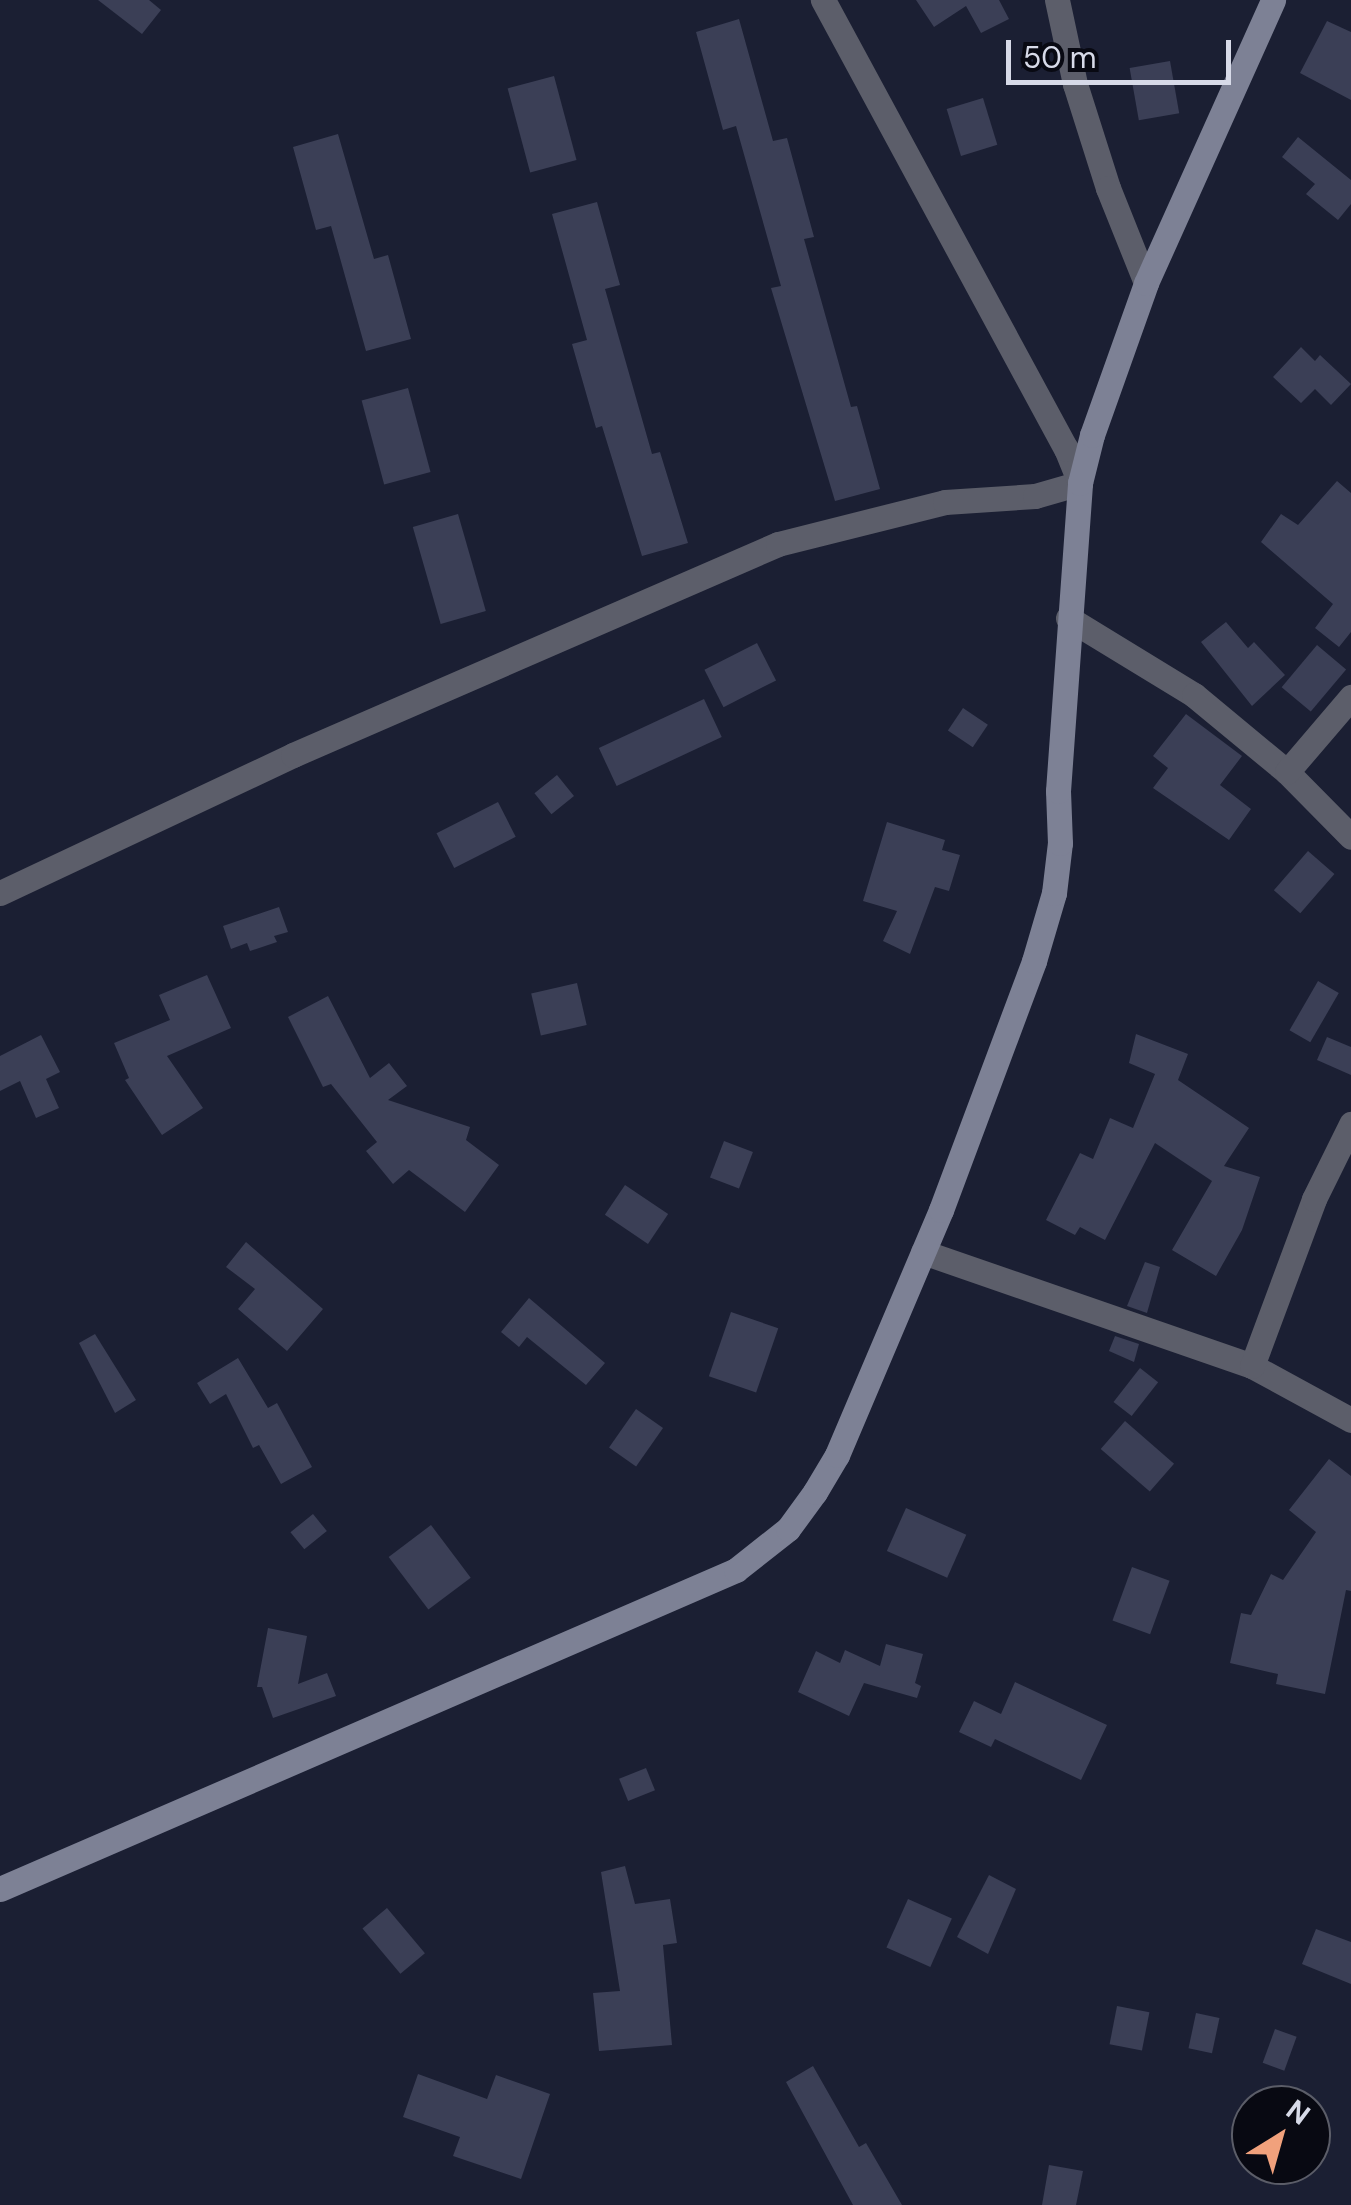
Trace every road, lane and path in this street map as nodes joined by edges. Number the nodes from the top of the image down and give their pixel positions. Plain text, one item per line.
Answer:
1 (822, 0) edge
2 (1057, 0) edge
3 (1273, 0) edge
4 (1146, 283) junction
5 (1080, 483) junction
6 (1068, 618) junction
7 (1351, 697) edge
8 (1288, 772) junction
9 (1351, 837) edge
10 (0, 894) edge
11 (1351, 1124) edge
12 (923, 1252) junction
13 (1252, 1366) junction
14 (1351, 1420) edge
15 (0, 1889) edge

1 - 5 street
2 - 4 street
3 - 4 street
4 - 5 street
5 - 6 street
5 - 10 street
6 - 8 street
6 - 12 street
7 - 8 street
8 - 9 street
11 - 13 street
12 - 13 street
12 - 15 street
13 - 14 street

